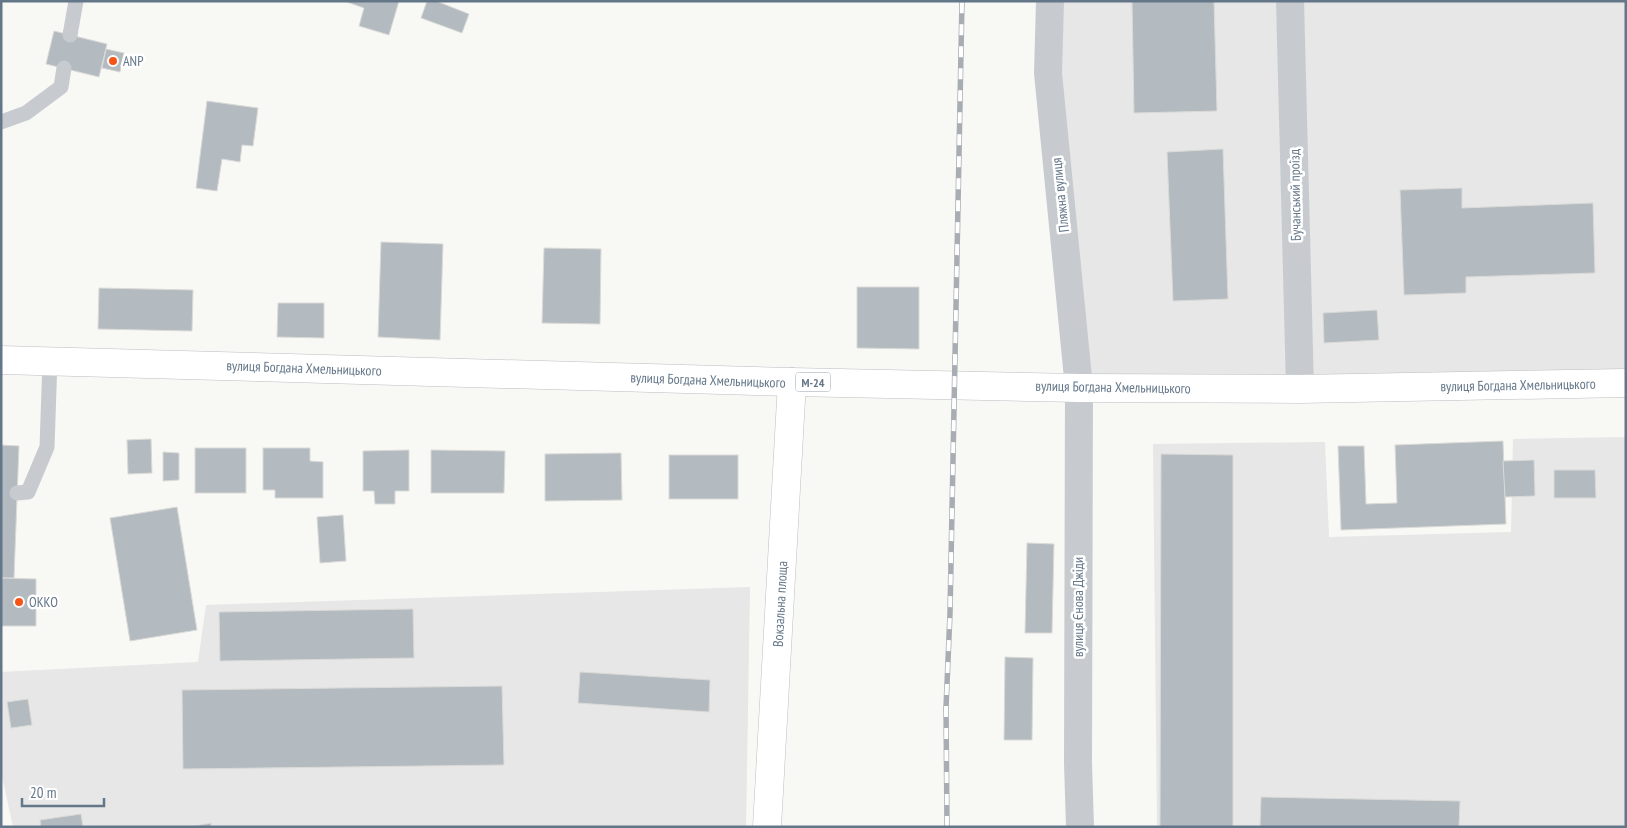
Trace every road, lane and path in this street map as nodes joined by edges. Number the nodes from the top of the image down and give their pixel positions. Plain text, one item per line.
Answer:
1 (76, 1) edge
2 (1050, 1) edge
3 (1290, 1) edge
4 (70, 35) dead end
5 (64, 68) dead end
6 (1, 122) edge
7 (1, 360) edge
8 (50, 360) junction
9 (792, 382) junction
10 (1626, 383) edge
11 (1079, 388) junction
12 (1300, 389) junction
13 (17, 492) dead end
14 (767, 827) edge
15 (1080, 827) edge

1 - 4 lane
2 - 11 street, Пляжна вулиця
3 - 12 street, Бучанський проїзд
5 - 6 lane
7 - 8 main road, вулиця Богдана Хмельницького / М-24
8 - 9 main road, вулиця Богдана Хмельницького / М-24
8 - 13 lane
9 - 11 main road, вулиця Богдана Хмельницького / М-24
9 - 14 main road, Вокзальна площа
10 - 12 main road, вулиця Богдана Хмельницького / М-24
11 - 12 main road, вулиця Богдана Хмельницького / М-24
11 - 15 street, вулиця Єнова Джіди

